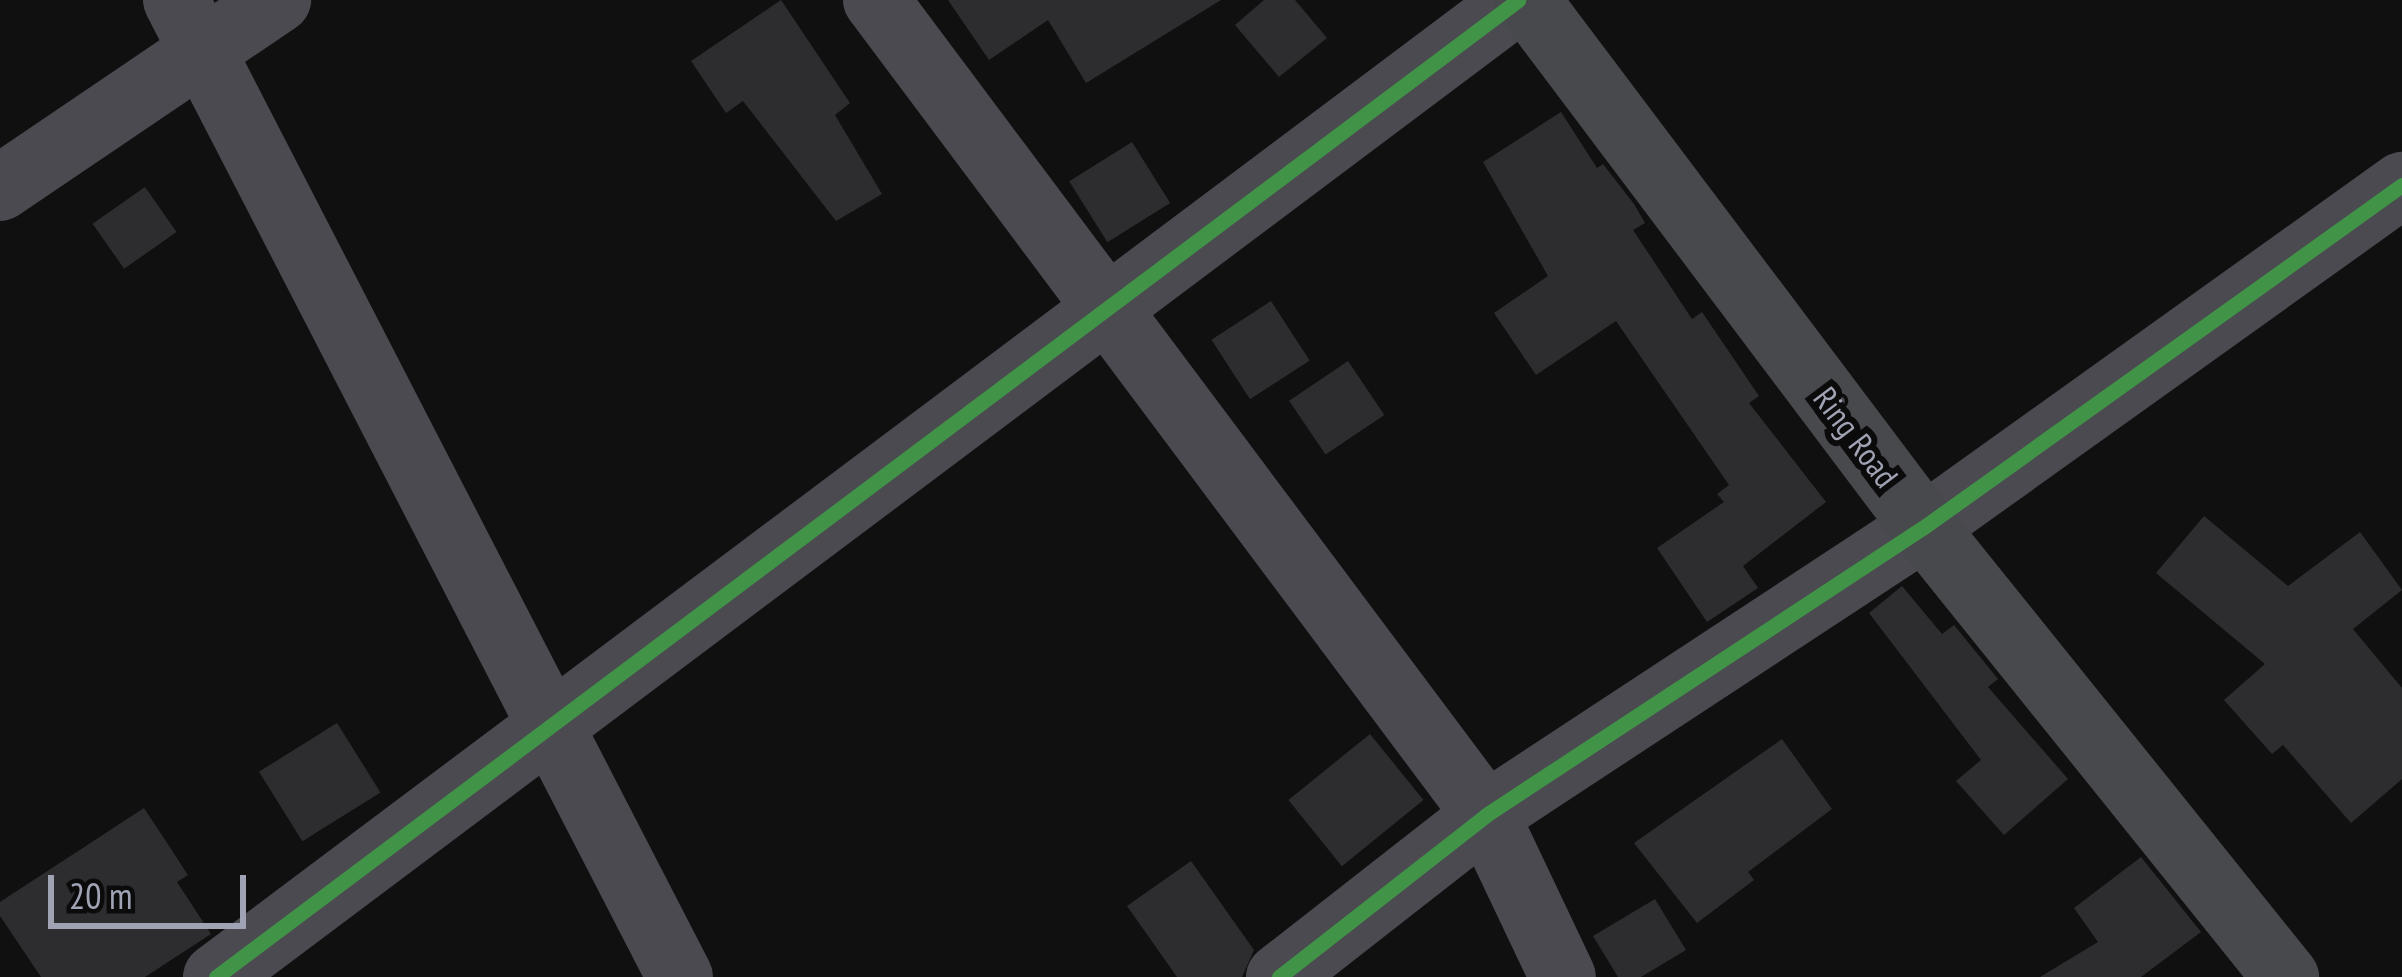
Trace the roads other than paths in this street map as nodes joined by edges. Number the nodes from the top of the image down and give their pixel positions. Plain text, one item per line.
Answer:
1 (278, 0) edge
2 (876, 0) edge
3 (1518, 0) edge
4 (1527, 0) edge
5 (189, 26) edge
6 (2402, 185) edge
7 (0, 188) edge
8 (1104, 304) junction
9 (1924, 527) junction
10 (553, 725) junction
11 (1486, 815) junction
12 (217, 977) edge
13 (680, 977) edge
14 (1279, 977) edge
15 (1564, 977) edge
16 (2285, 977) edge

1 - 5 street
2 - 8 street
3 - 8 street
4 - 9 street, Ring Road
5 - 7 street
5 - 10 street
6 - 9 street
8 - 10 street
8 - 11 street
9 - 11 street
9 - 16 street, Ring Road
10 - 12 street
10 - 13 street
11 - 14 street
11 - 15 street

